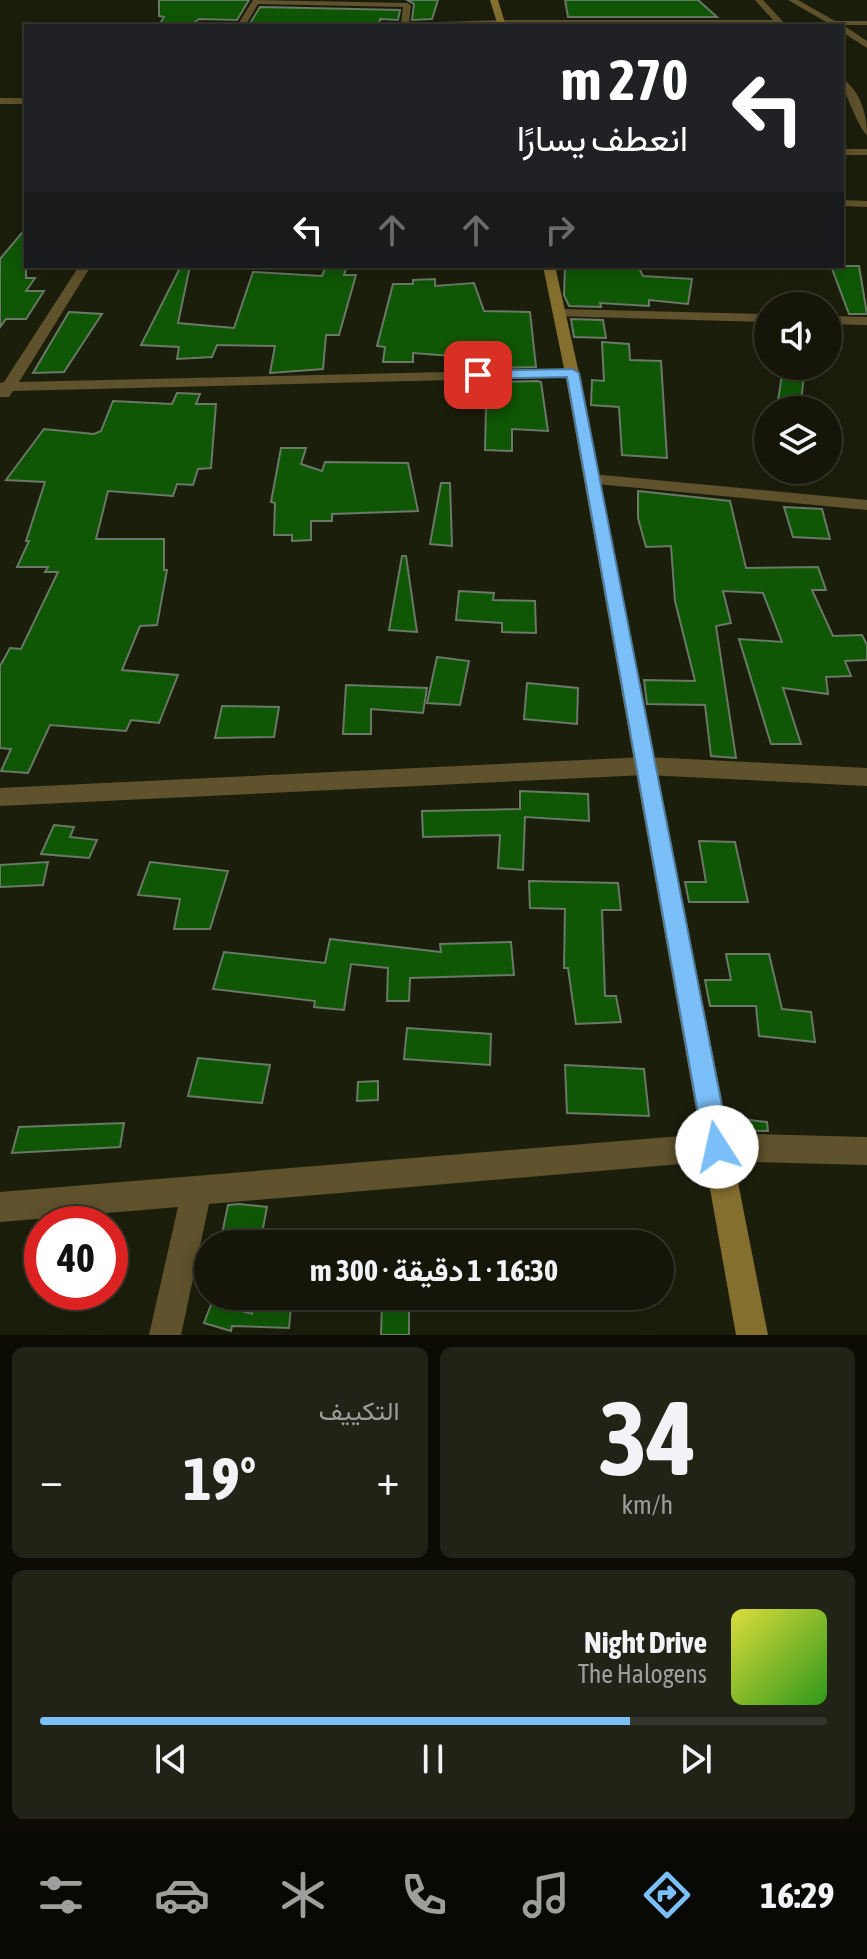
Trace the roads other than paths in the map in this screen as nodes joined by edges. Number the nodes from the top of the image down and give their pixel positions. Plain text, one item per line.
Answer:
1 (494, 0) edge
2 (759, 0) edge
3 (792, 0) edge
4 (256, 1) edge
5 (867, 23) edge
6 (242, 24) edge
7 (405, 24) edge
8 (502, 24) edge
9 (781, 24) edge
10 (835, 24) edge
11 (844, 25) edge
12 (844, 29) edge
13 (867, 45) edge
14 (844, 83) edge
15 (0, 101) edge
16 (24, 101) edge
17 (861, 101) edge
18 (867, 132) edge
19 (844, 152) edge
20 (867, 152) edge
21 (844, 203) edge
22 (867, 204) edge
23 (84, 268) edge
24 (549, 268) edge
25 (560, 313) junction
26 (754, 318) edge
27 (842, 320) edge
28 (867, 321) edge
29 (572, 373) junction
30 (3, 391) edge
31 (592, 479) junction
32 (867, 505) edge
33 (646, 766) junction
34 (867, 777) edge
35 (0, 797) edge
36 (717, 1147) junction
37 (867, 1151) edge
38 (197, 1190) junction
39 (0, 1207) edge
40 (165, 1335) edge
41 (752, 1335) edge

1 - 8 street
2 - 9 street
3 - 10 street
4 - 6 street
4 - 7 street
5 - 11 street
8 - 9 street
12 - 13 street
14 - 17 street
15 - 16 street
17 - 18 street
19 - 20 street
21 - 22 street
23 - 30 street
24 - 25 street
25 - 26 street
25 - 29 street
27 - 28 street
29 - 30 street
29 - 31 street
31 - 32 street
31 - 33 street
33 - 34 street
33 - 35 street
33 - 36 street
36 - 37 street
36 - 38 street
36 - 41 street
38 - 39 street
38 - 40 street

